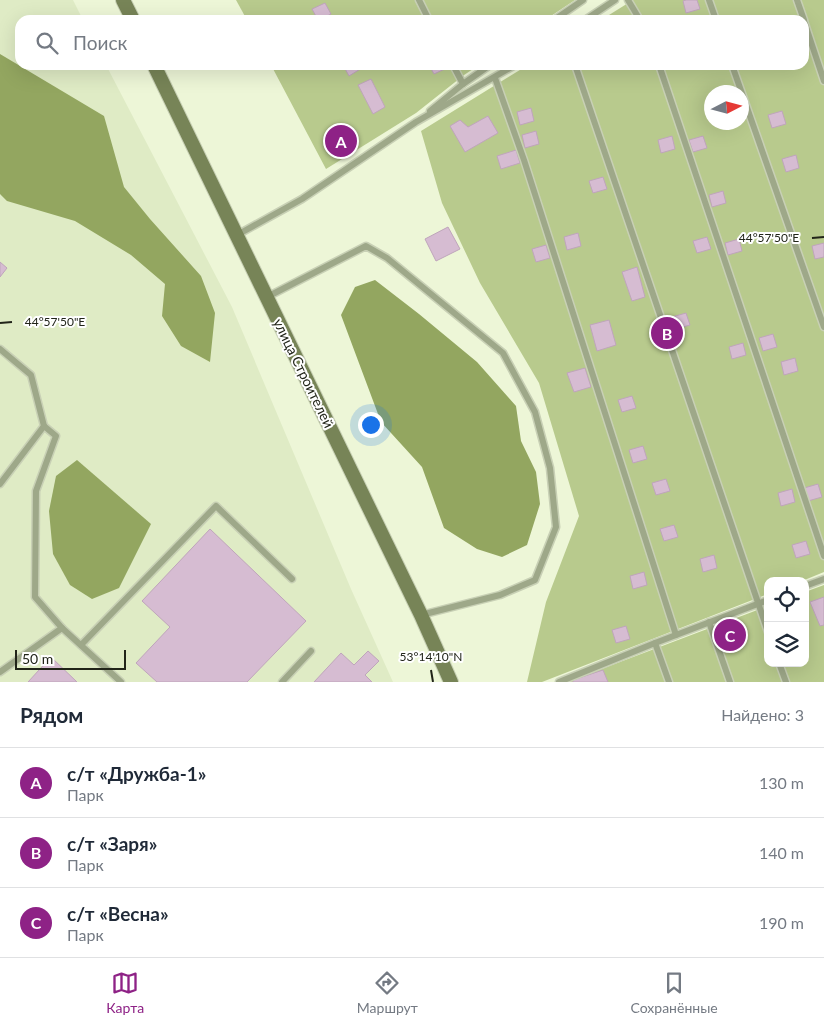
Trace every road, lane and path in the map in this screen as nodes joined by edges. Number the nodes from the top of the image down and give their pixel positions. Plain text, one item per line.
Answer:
1 (123, 0) edge
2 (419, 0) edge
3 (583, 0) edge
4 (615, 0) edge
5 (628, 0) edge
6 (709, 0) edge
7 (797, 0) edge
8 (130, 15) edge
9 (427, 15) edge
10 (561, 15) edge
11 (592, 15) edge
12 (637, 15) edge
13 (714, 15) edge
14 (802, 15) edge
15 (809, 36) edge
16 (156, 70) edge
17 (456, 70) edge
18 (483, 70) edge
19 (507, 70) edge
20 (577, 70) edge
21 (660, 70) edge
22 (734, 70) edge
23 (495, 78) junction
24 (824, 81) edge
25 (463, 84) junction
26 (416, 122) junction
27 (237, 235) junction
28 (266, 297) junction
29 (824, 327) edge
30 (0, 349) edge
31 (44, 426) junction
32 (0, 484) edge
33 (824, 556) edge
34 (292, 579) dead end
35 (824, 579) edge
36 (809, 585) edge
37 (764, 601) edge
38 (757, 604) junction
39 (421, 615) junction
40 (709, 622) junction
41 (764, 622) edge
42 (62, 628) junction
43 (676, 635) junction
44 (655, 642) junction
45 (81, 645) junction
46 (311, 651) dead end
47 (780, 667) edge
48 (0, 672) edge
49 (121, 682) edge
50 (282, 682) edge
51 (451, 682) edge
52 (559, 682) edge
53 (670, 682) edge
54 (730, 682) edge
55 (786, 682) edge

1 - 8 main road
2 - 9 lane
3 - 10 lane
4 - 11 lane
5 - 12 lane
6 - 13 lane
7 - 14 lane
15 - 24 lane
16 - 27 main road, улица Строителей
17 - 25 lane
18 - 25 lane
19 - 23 lane
20 - 38 lane
21 - 33 lane
22 - 29 lane
23 - 26 lane
23 - 43 lane
25 - 26 lane
26 - 27 lane
27 - 28 main road, улица Строителей
28 - 39 main road, улица Строителей
28 - 39 lane
30 - 31 lane
31 - 32 lane
31 - 42 lane
34 - 45 lane
35 - 36 lane
37 - 38 lane
38 - 40 lane
38 - 41 lane
39 - 51 main road, улица Строителей
40 - 43 lane
40 - 54 lane
42 - 45 lane
42 - 48 lane
43 - 44 lane
44 - 52 lane
44 - 53 lane
45 - 49 lane
46 - 50 lane
47 - 55 lane

